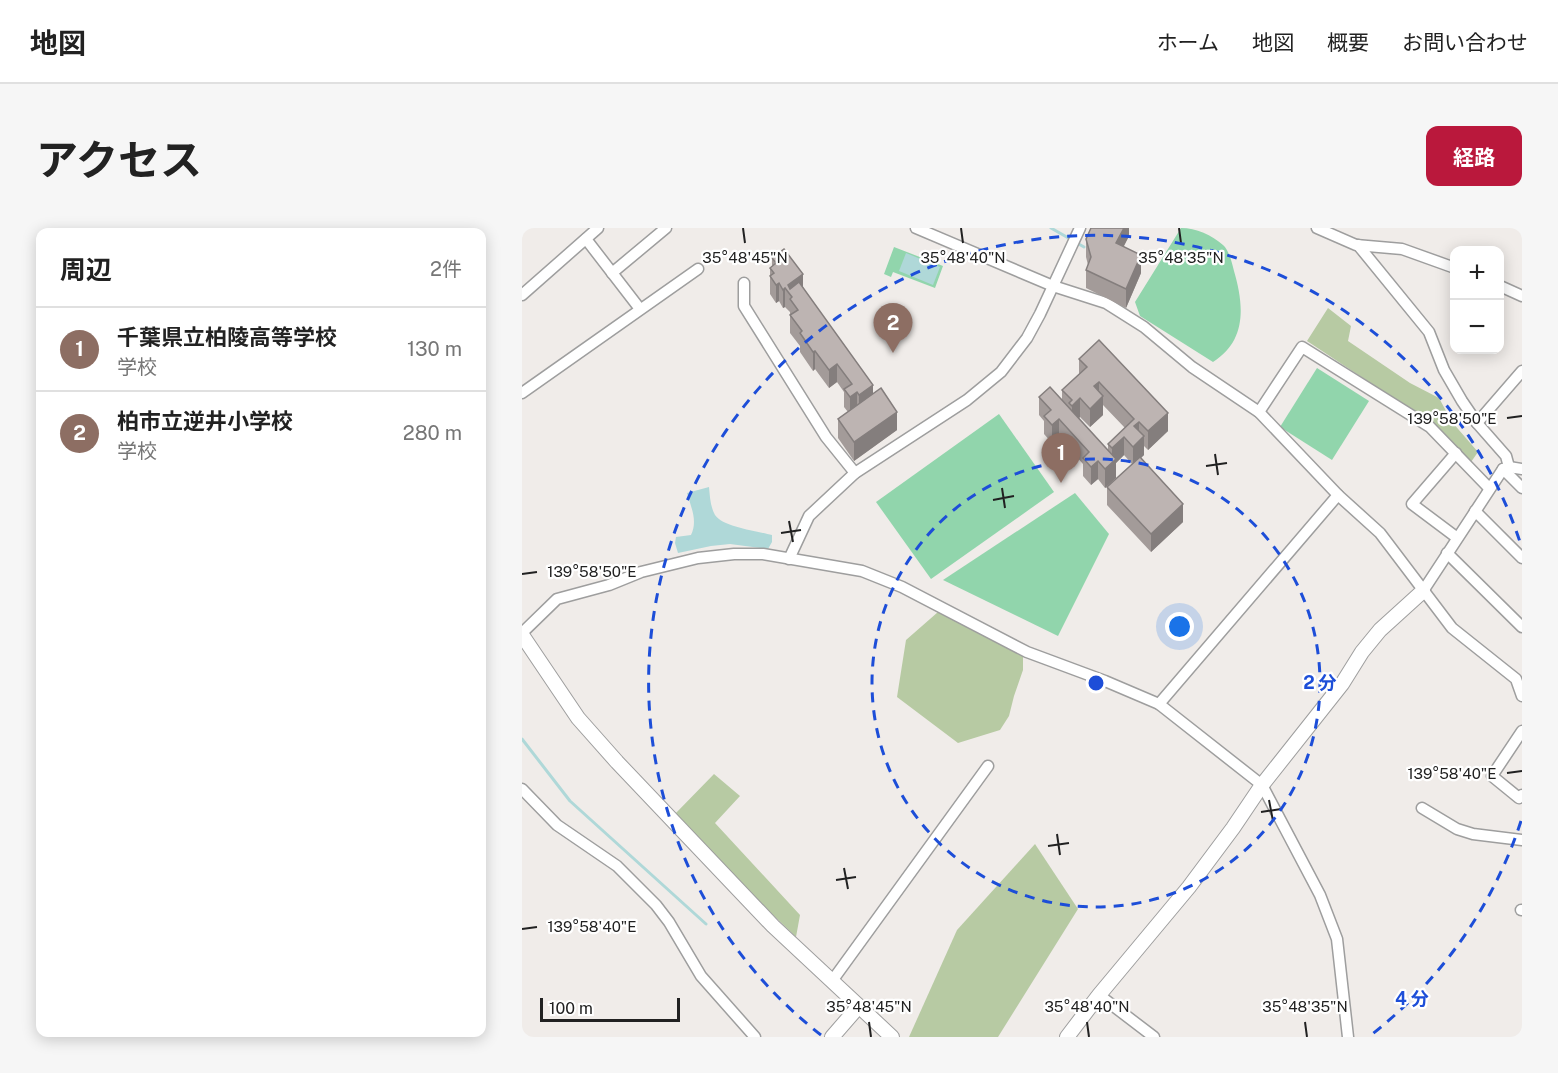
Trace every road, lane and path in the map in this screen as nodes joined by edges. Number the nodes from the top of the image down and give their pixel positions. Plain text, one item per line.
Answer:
1 (598, 228) edge
2 (666, 228) edge
3 (916, 228) edge
4 (1080, 228) edge
5 (1317, 228) edge
6 (586, 239) junction
7 (1358, 245) junction
8 (1450, 266) edge
9 (698, 269) dead end
10 (612, 273) junction
11 (744, 283) dead end
12 (1053, 286) junction
13 (1504, 288) edge
14 (522, 295) edge
15 (1522, 296) edge
16 (640, 309) junction
17 (1522, 371) edge
18 (522, 393) edge
19 (1259, 412) junction
20 (1478, 423) junction
21 (1456, 453) junction
22 (1506, 468) junction
23 (1522, 469) edge
24 (855, 473) junction
25 (1489, 488) junction
26 (1522, 488) edge
27 (1338, 495) junction
28 (1475, 511) junction
29 (1456, 537) junction
30 (1447, 553) junction
31 (1522, 558) edge
32 (789, 559) junction
33 (1423, 591) junction
34 (1522, 627) edge
35 (522, 634) edge
36 (1522, 695) edge
37 (1159, 704) junction
38 (1522, 732) edge
39 (988, 766) dead end
40 (1262, 785) junction
41 (522, 789) edge
42 (1522, 795) edge
43 (1422, 808) dead end
44 (1522, 840) edge
45 (832, 981) junction
46 (1099, 995) junction
47 (859, 1006) junction
48 (753, 1036) edge
49 (832, 1037) edge
50 (892, 1037) edge
51 (1067, 1037) edge
52 (1154, 1037) edge
53 (1348, 1037) edge

1 - 6 street
2 - 10 street
3 - 12 street
4 - 12 street
5 - 7 street
6 - 10 street
6 - 14 street
7 - 8 street
7 - 20 street
9 - 16 street
10 - 16 street
11 - 24 street
12 - 19 street
12 - 24 street
13 - 15 street
16 - 18 street
17 - 20 street
19 - 21 street
19 - 27 street
20 - 22 street
21 - 25 street
21 - 29 street
22 - 23 street
22 - 25 street
22 - 26 street
24 - 32 street
25 - 28 street
27 - 33 street
27 - 37 street
28 - 29 street
28 - 31 street
29 - 30 street
30 - 33 street
30 - 34 street
32 - 35 street
32 - 37 street
33 - 36 street
33 - 40 street
35 - 45 street
37 - 40 street
38 - 42 street
39 - 45 street
40 - 46 street
40 - 53 street
41 - 48 street
43 - 44 street
45 - 47 street
46 - 51 street
46 - 52 street
47 - 49 street
47 - 50 street

